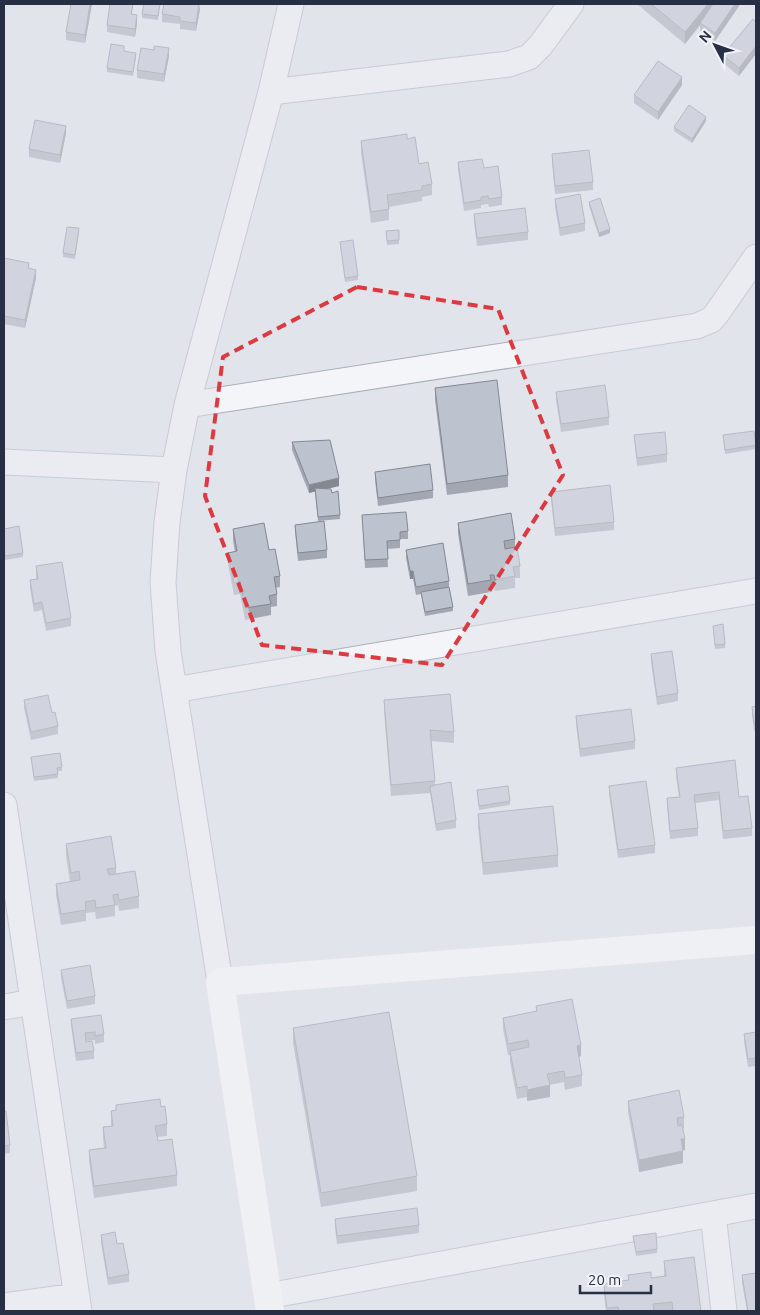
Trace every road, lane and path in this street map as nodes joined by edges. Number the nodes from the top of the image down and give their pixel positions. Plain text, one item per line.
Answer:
1 (291, 4) edge
2 (571, 4) edge
3 (271, 92) junction
4 (756, 257) edge
5 (187, 405) junction
6 (4, 462) edge
7 (174, 470) junction
8 (756, 591) edge
9 (174, 690) junction
10 (4, 805) edge
11 (756, 940) edge
12 (220, 982) junction
13 (33, 1002) junction
14 (4, 1007) edge
15 (756, 1206) edge
16 (713, 1214) junction
17 (78, 1304) edge
18 (269, 1304) edge
19 (4, 1306) edge
20 (724, 1311) edge

1 - 3 street
2 - 3 street
3 - 5 street
4 - 5 street
5 - 7 street
6 - 7 street
7 - 9 street
8 - 9 street
9 - 12 street
10 - 13 street
11 - 12 street
12 - 18 street
13 - 14 street
13 - 17 street
15 - 16 street
16 - 18 street
16 - 20 street
17 - 19 street

